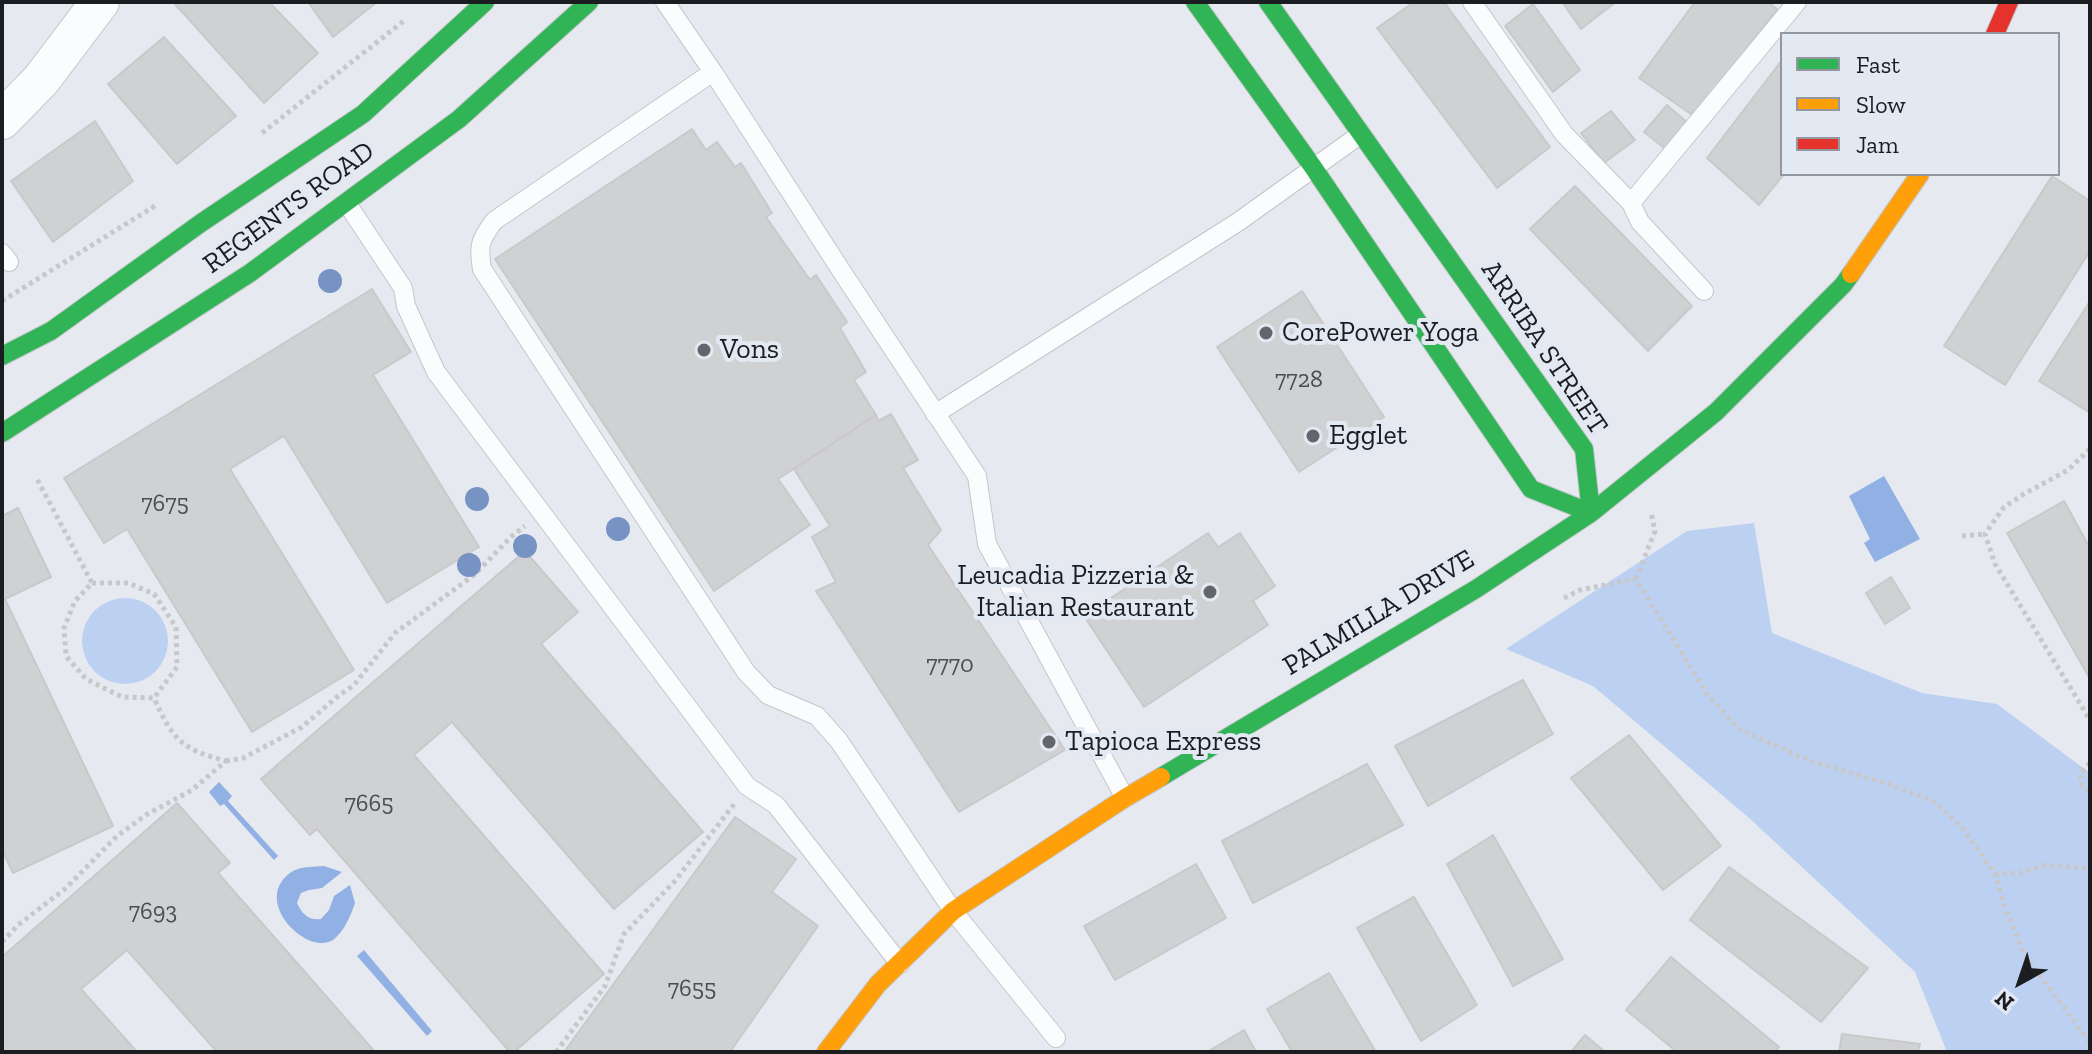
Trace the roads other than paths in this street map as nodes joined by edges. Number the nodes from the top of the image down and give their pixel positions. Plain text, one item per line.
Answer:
1 (100, 2) edge
2 (485, 2) edge
3 (589, 2) edge
4 (665, 2) edge
5 (1195, 2) edge
6 (1268, 2) edge
7 (1472, 2) edge
8 (1797, 2) edge
9 (2009, 2) edge
10 (1996, 32) edge
11 (713, 72) junction
12 (3, 118) edge
13 (1361, 134) junction
14 (1313, 167) junction
15 (1919, 176) edge
16 (346, 202) junction
17 (1631, 203) junction
18 (1704, 291) dead end
19 (2, 356) edge
20 (935, 414) junction
21 (2, 433) edge
22 (1591, 513) junction
23 (1125, 798) junction
24 (953, 911) junction
25 (900, 964) junction
26 (1056, 1038) dead end
27 (826, 1052) edge

1 - 12 street
2 - 19 street, REGENTS ROAD
3 - 16 street, REGENTS ROAD
4 - 11 lane
5 - 14 street
6 - 13 street, ARRIBA STREET
7 - 17 lane
8 - 17 lane
9 - 10 street
11 - 20 lane
11 - 24 lane
13 - 14 lane
13 - 22 street, ARRIBA STREET
14 - 20 lane
14 - 22 street
15 - 22 street, PALMILLA DRIVE
16 - 21 street, REGENTS ROAD
16 - 25 lane
17 - 18 lane
20 - 23 lane
22 - 23 street, PALMILLA DRIVE
23 - 24 street, PALMILLA DRIVE
24 - 25 street, PALMILLA DRIVE
24 - 26 lane
25 - 27 street, PALMILLA DRIVE

